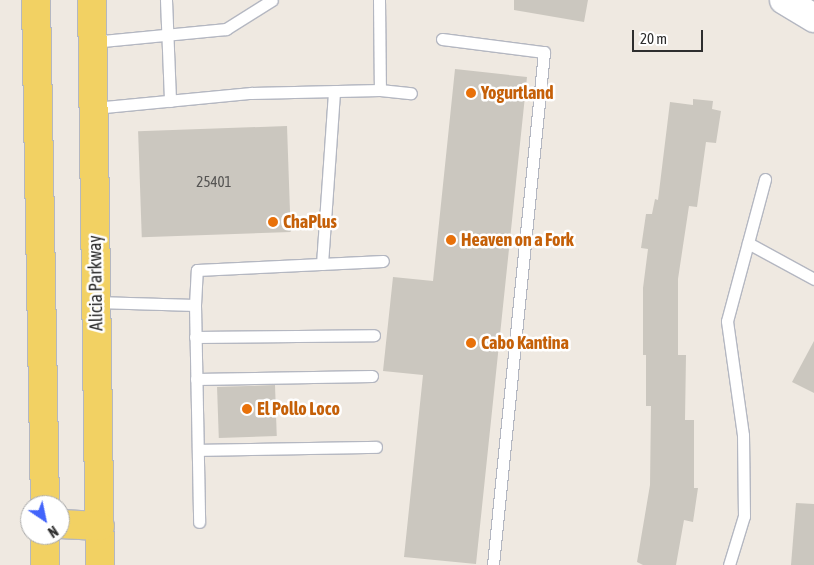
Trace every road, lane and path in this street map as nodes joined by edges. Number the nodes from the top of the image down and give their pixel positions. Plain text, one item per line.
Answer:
1 (36, 0) edge
2 (92, 0) edge
3 (166, 0) edge
4 (272, 0) edge
5 (379, 0) edge
6 (784, 0) edge
7 (814, 18) edge
8 (168, 36) junction
9 (442, 39) dead end
10 (92, 42) junction
11 (380, 90) junction
12 (334, 91) junction
13 (411, 93) dead end
14 (170, 101) junction
15 (94, 108) junction
16 (765, 179) dead end
17 (748, 243) junction
18 (382, 261) dead end
19 (322, 264) junction
20 (814, 279) edge
21 (96, 302) junction
22 (195, 305) junction
23 (374, 335) dead end
24 (195, 337) junction
25 (372, 376) dead end
26 (196, 379) junction
27 (376, 447) dead end
28 (198, 450) junction
29 (45, 495) edge
30 (199, 522) dead end
31 (70, 524) edge
32 (100, 526) junction
33 (45, 545) edge
34 (45, 565) edge
35 (100, 565) edge
36 (493, 565) edge
37 (729, 565) edge

1 - 29 main road
2 - 10 main road, Alicia Parkway
3 - 8 lane
4 - 8 lane
5 - 11 lane
6 - 7 main road
8 - 10 lane
8 - 14 lane
9 - 36 lane
10 - 15 main road, Alicia Parkway
11 - 12 lane
11 - 13 lane
12 - 14 lane
12 - 19 lane
14 - 15 lane
15 - 21 main road, Alicia Parkway
16 - 17 lane
17 - 20 lane
17 - 37 lane
18 - 19 lane
19 - 22 lane
21 - 22 lane
21 - 32 main road, Alicia Parkway
22 - 24 lane
23 - 24 lane
24 - 26 lane
25 - 26 lane
26 - 28 lane
27 - 28 lane
28 - 30 lane
31 - 32 main road
32 - 35 main road, Alicia Parkway
33 - 34 main road

